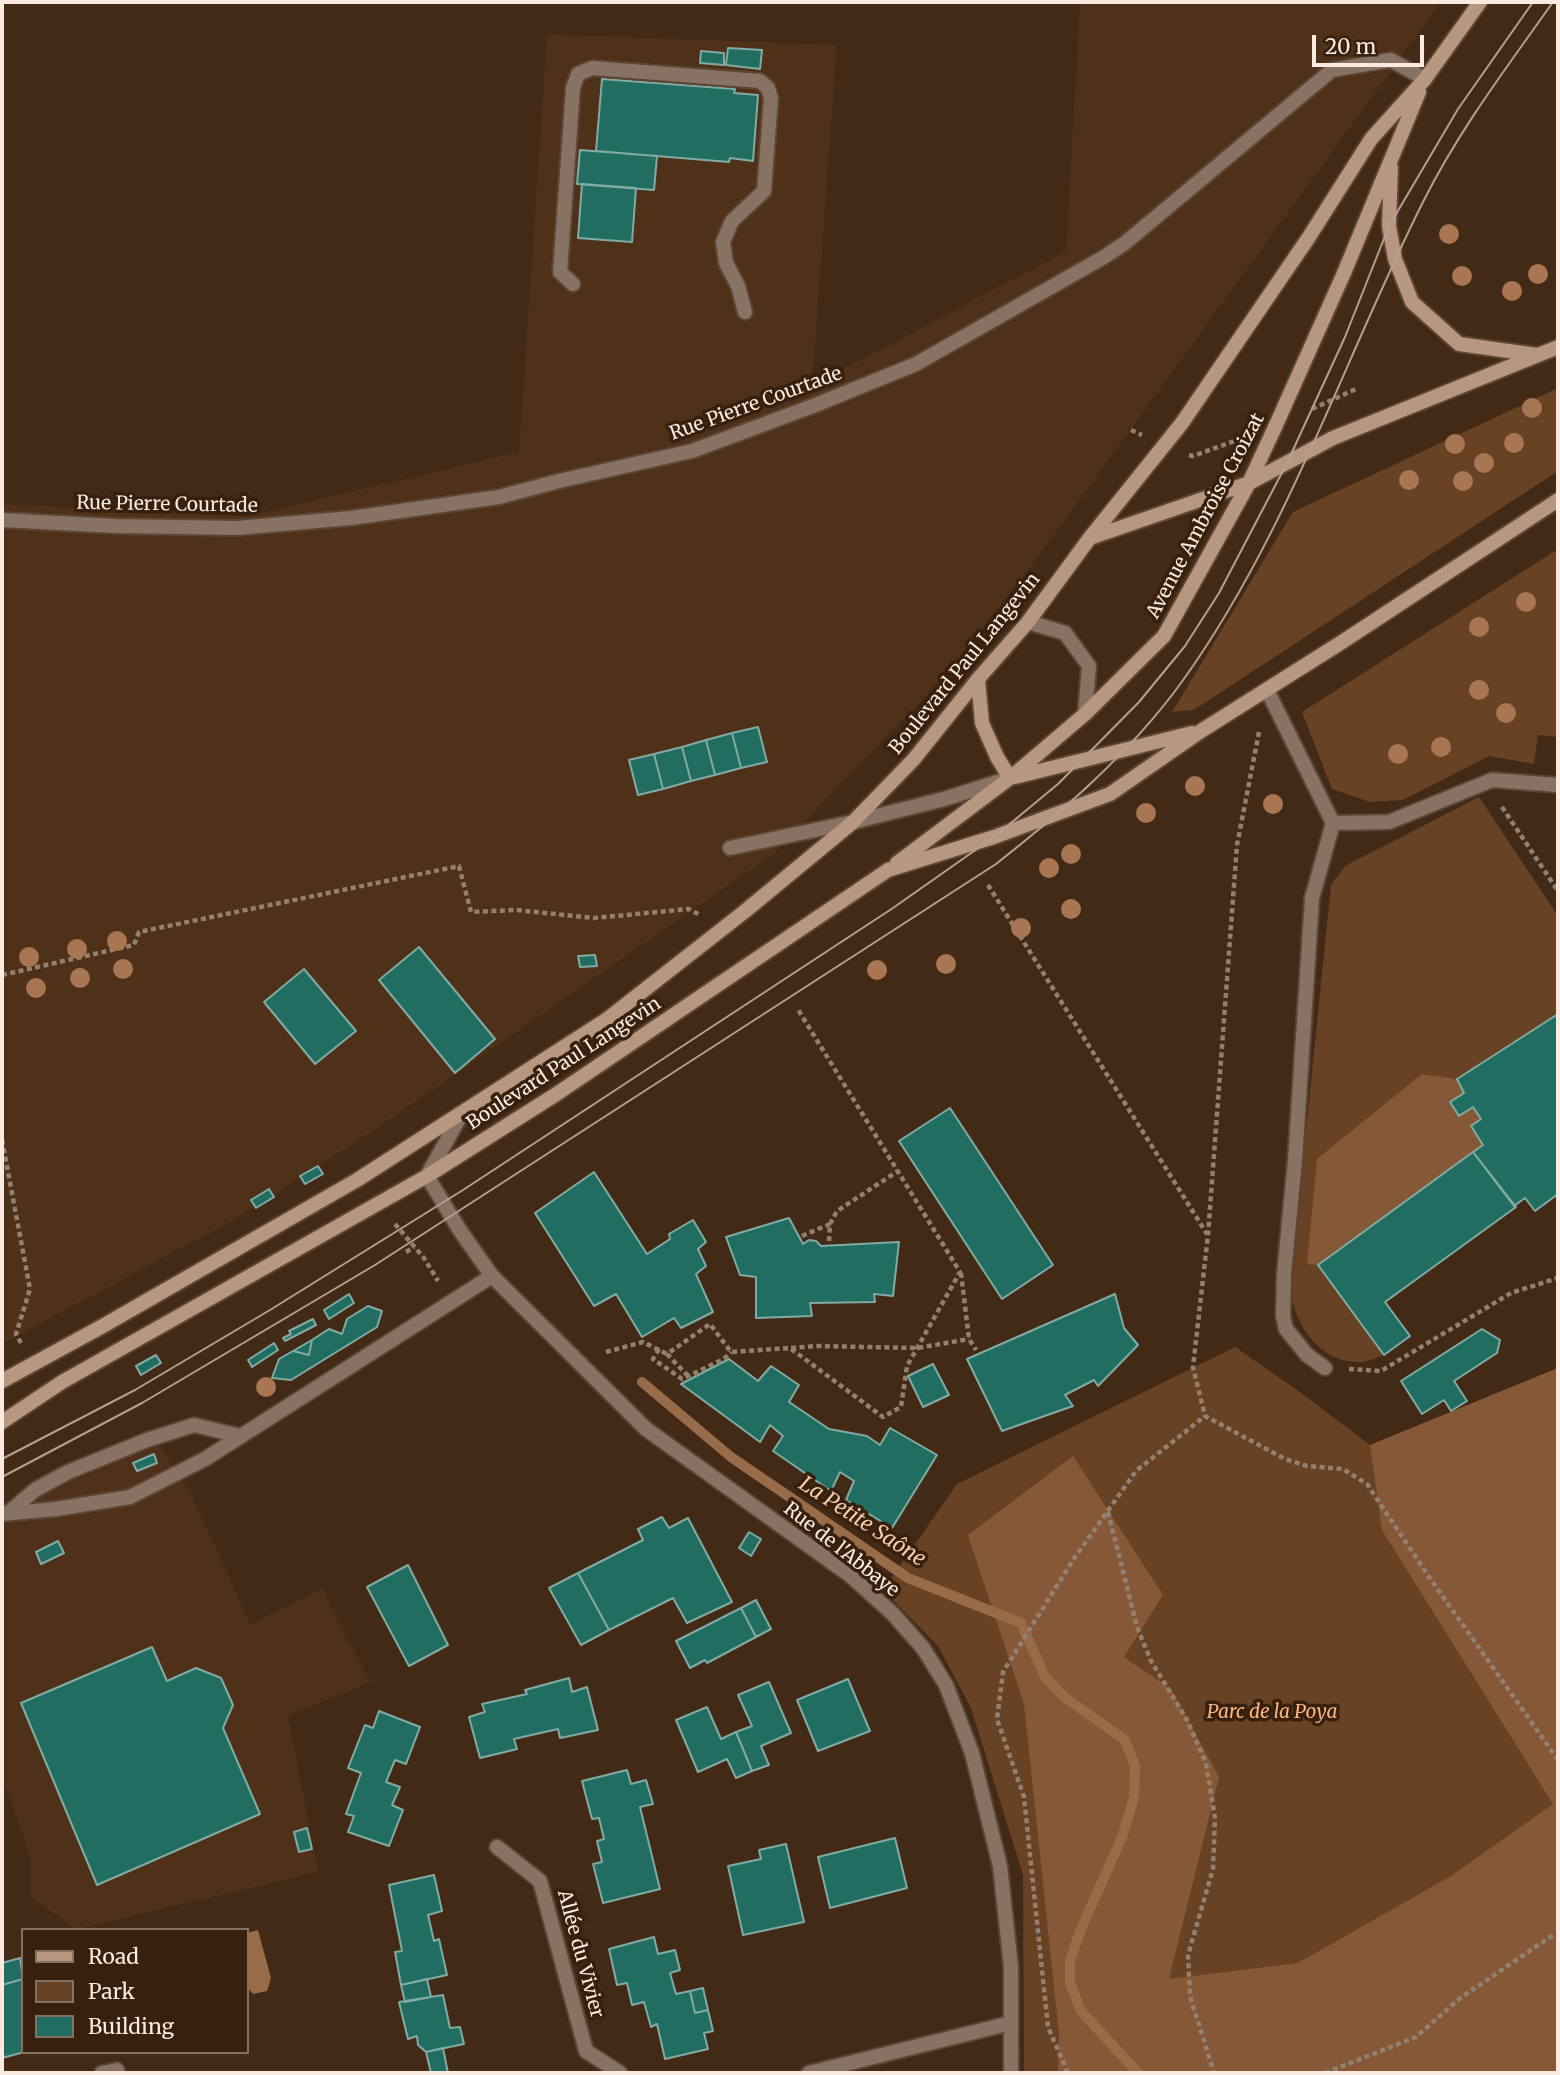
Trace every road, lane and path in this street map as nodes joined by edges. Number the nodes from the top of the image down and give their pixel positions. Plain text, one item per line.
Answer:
1 (1480, 2) edge
2 (1425, 79) junction
3 (1391, 157) junction
4 (573, 284) dead end
5 (745, 312) dead end
6 (1558, 347) edge
7 (1538, 355) junction
8 (1249, 483) junction
9 (1558, 500) edge
10 (2, 520) edge
11 (1088, 539) junction
12 (1028, 622) junction
13 (978, 679) junction
14 (1267, 690) junction
15 (1085, 714) junction
16 (1201, 731) junction
17 (1010, 778) junction
18 (1486, 783) junction
19 (1558, 785) edge
20 (853, 822) junction
21 (1333, 823) junction
22 (730, 848) dead end
23 (888, 870) junction
24 (988, 885) dead end
25 (1558, 891) edge
26 (707, 920) dead end
27 (2, 975) edge
28 (797, 1008) dead end
29 (461, 1115) junction
30 (2, 1140) edge
31 (898, 1171) junction
32 (427, 1175) junction
33 (376, 1205) junction
34 (830, 1224) junction
35 (1208, 1235) junction
36 (802, 1236) dead end
37 (829, 1241) dead end
38 (414, 1247) junction
39 (406, 1252) dead end
40 (960, 1272) junction
41 (492, 1276) junction
42 (1558, 1278) edge
43 (460, 1298) junction
44 (969, 1339) junction
45 (790, 1348) junction
46 (917, 1348) junction
47 (659, 1349) junction
48 (25, 1350) dead end
49 (976, 1350) dead end
50 (731, 1353) junction
51 (667, 1354) junction
52 (576, 1360) junction
53 (1325, 1368) joint
54 (688, 1376) junction
55 (2, 1381) edge
56 (1205, 1416) junction
57 (2, 1422) edge
58 (240, 1436) junction
59 (1108, 1511) junction
60 (5, 1514) edge
61 (1003, 1672) dead end
62 (1558, 1760) edge
63 (497, 1847) dead end
64 (1558, 1934) edge
65 (1011, 2023) junction
66 (620, 2073) edge
67 (809, 2073) edge
68 (1011, 2073) edge
69 (1214, 2073) edge
70 (1325, 2073) edge

1 - 2 main road, Avenue Ambroise Croizat
2 - 3 main road, Avenue Ambroise Croizat
2 - 10 street, Rue Pierre Courtade
2 - 11 main road, Avenue Ambroise Croizat
3 - 7 main road, Avenue Ambroise Croizat
3 - 8 main road, Avenue Ambroise Croizat
4 - 5 street
6 - 7 main road
7 - 8 main road
8 - 11 main road
8 - 15 main road, Avenue Ambroise Croizat
9 - 14 main road, Boulevard Paul Langevin
11 - 12 main road, Boulevard Paul Langevin
12 - 13 main road, Boulevard Paul Langevin
12 - 15 street
13 - 17 main road
13 - 20 main road, Boulevard Paul Langevin
14 - 16 main road, Boulevard Paul Langevin
14 - 21 street
14 - 35 path
15 - 17 main road, Avenue Ambroise Croizat
16 - 17 main road, Boulevard Paul Langevin
16 - 23 main road, Boulevard Paul Langevin
17 - 20 street
17 - 23 main road, Avenue Ambroise Croizat
18 - 19 street
18 - 21 street
18 - 25 path
20 - 22 street
20 - 29 main road, Boulevard Paul Langevin
21 - 53 street
23 - 32 main road, Boulevard Paul Langevin
24 - 35 path
26 - 27 path
28 - 31 path
29 - 32 street, Boulevard Paul Langevin
29 - 55 main road, Boulevard Paul Langevin
30 - 48 path
31 - 34 path
31 - 40 path
32 - 33 main road, Boulevard Paul Langevin
32 - 41 street, Rue de l'Abbaye
33 - 38 path
33 - 57 main road, Boulevard Paul Langevin
34 - 36 path
34 - 37 path
35 - 56 path
38 - 39 path
38 - 43 path
40 - 44 path
40 - 46 path
41 - 43 street
41 - 52 street, Rue de l'Abbaye
42 - 53 path
43 - 58 street
44 - 46 path
44 - 49 path
45 - 46 path
45 - 46 path
45 - 50 path
47 - 51 path
47 - 52 path
47 - 54 path
50 - 51 path
50 - 54 path
51 - 54 path
52 - 65 street, Rue de l'Abbaye
56 - 59 path
56 - 62 path
58 - 60 street
58 - 60 street
59 - 61 path
59 - 69 path
63 - 66 street, Allée du Vivier
64 - 70 path
65 - 67 street
65 - 68 street, Rue de l'Abbaye

